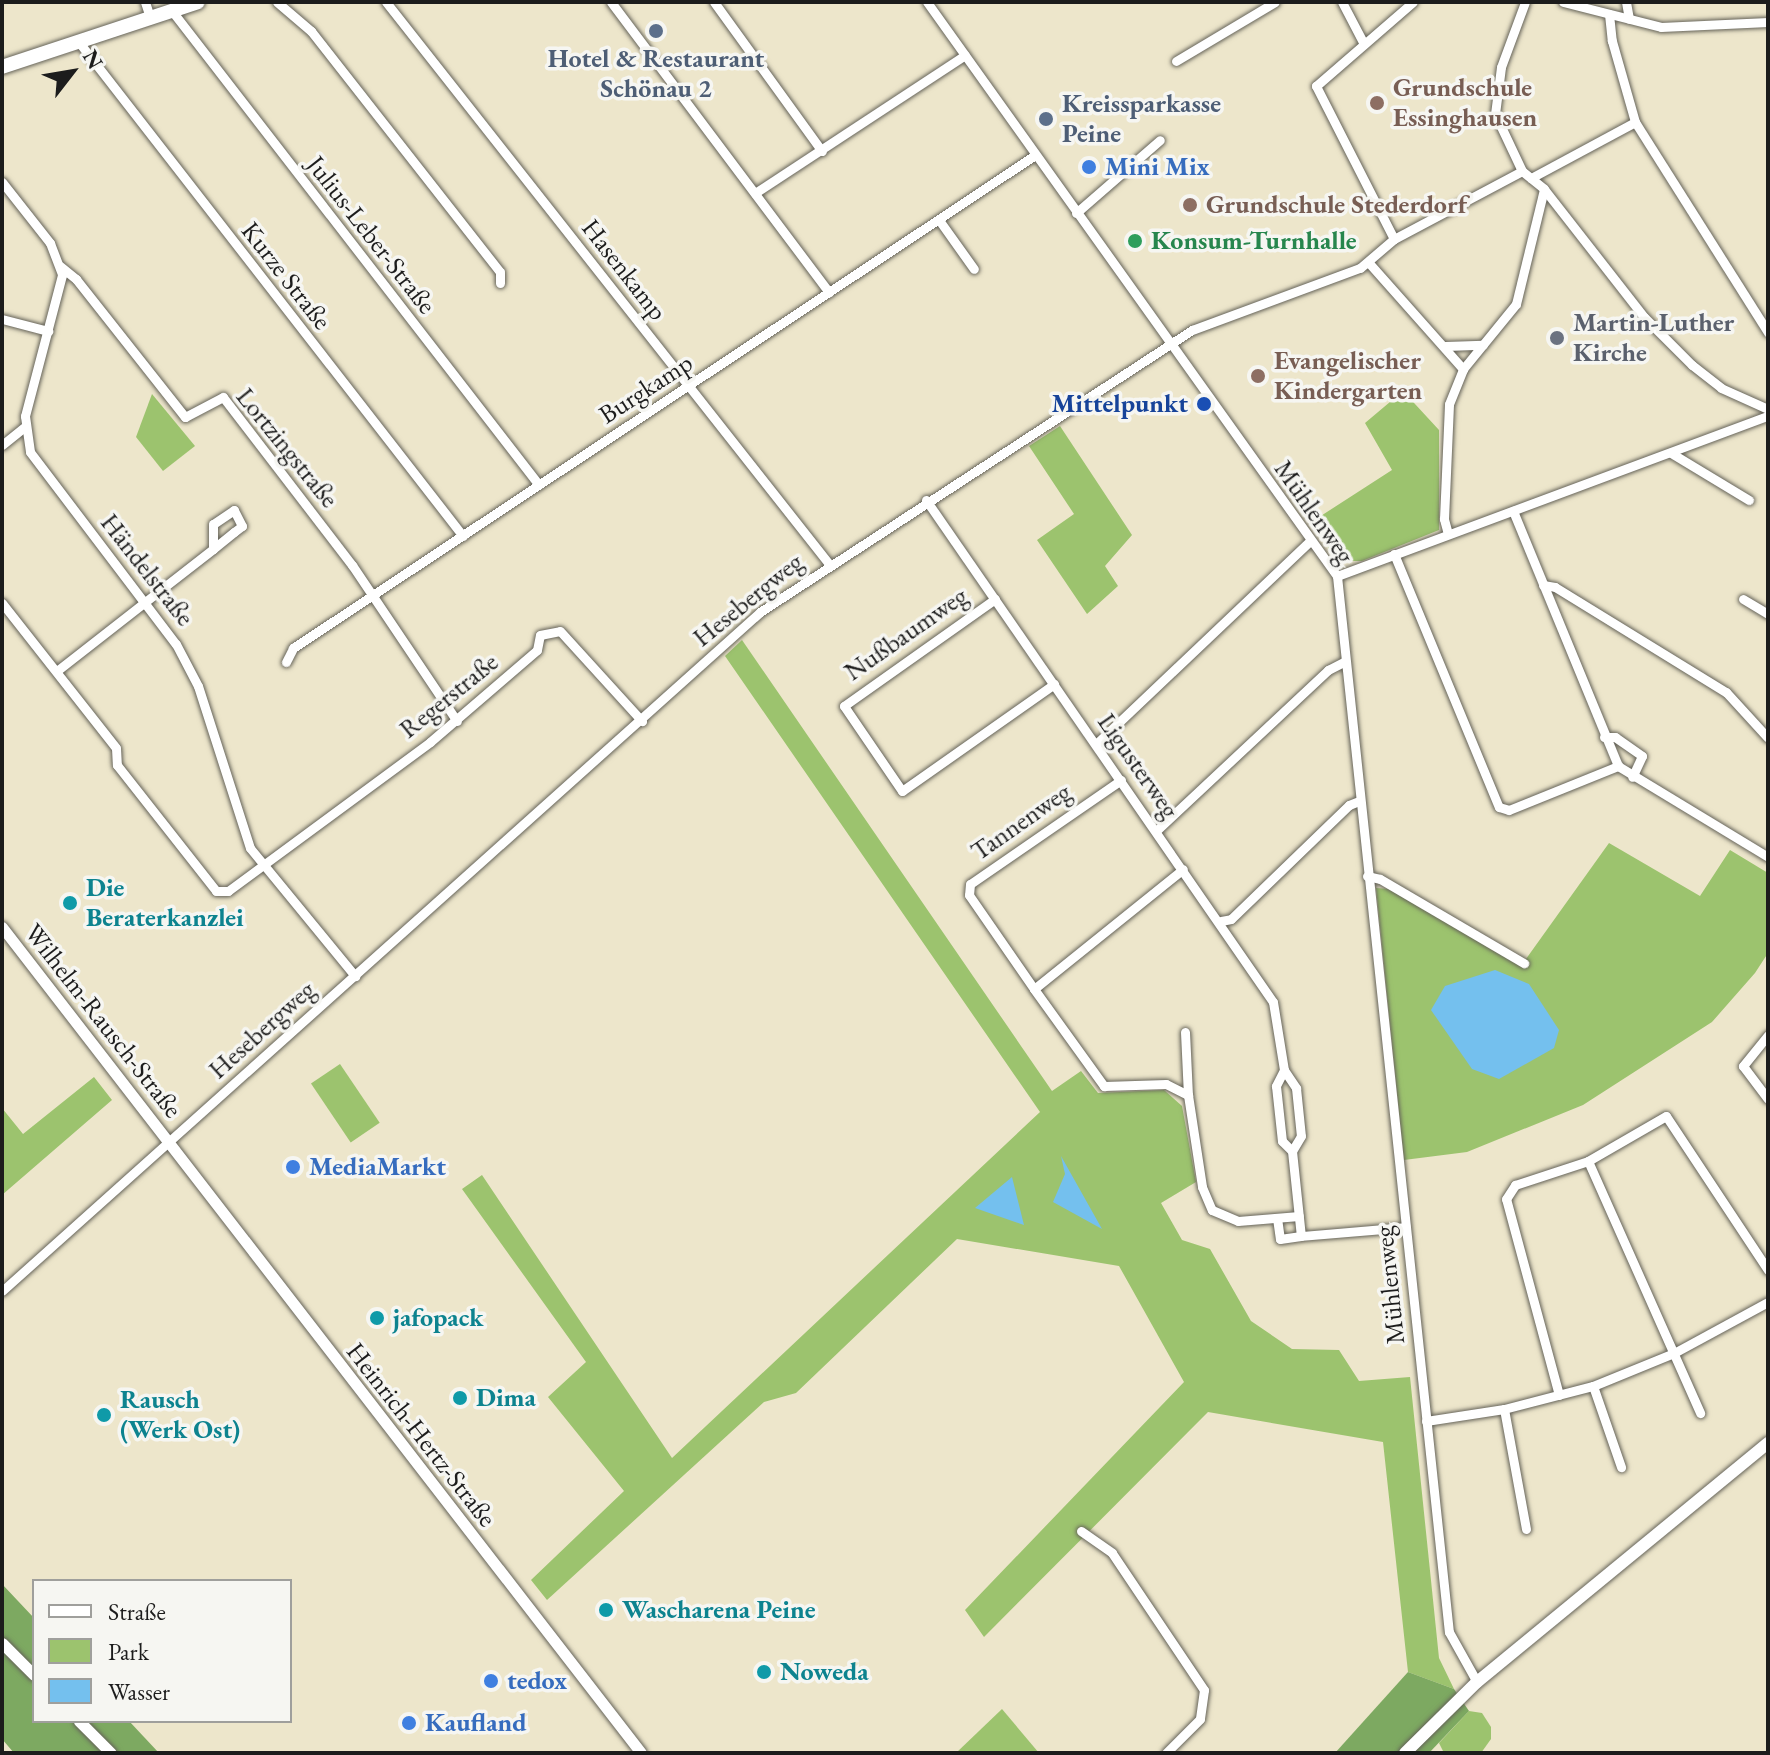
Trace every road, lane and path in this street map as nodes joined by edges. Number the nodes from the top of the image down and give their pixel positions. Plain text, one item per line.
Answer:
1 (145, 2) edge
2 (198, 2) edge
3 (277, 2) edge
4 (386, 2) edge
5 (611, 2) edge
6 (714, 2) edge
7 (927, 2) edge
8 (1275, 2) edge
9 (1342, 2) edge
10 (1413, 2) edge
11 (1525, 2) edge
12 (1563, 2) edge
13 (1626, 2) edge
14 (172, 11) junction
15 (1609, 14) junction
16 (150, 17) junction
17 (1629, 19) junction
18 (1768, 22) edge
19 (78, 41) junction
20 (1364, 44) junction
21 (965, 55) junction
22 (1176, 61) dead end
23 (2, 67) edge
24 (1635, 122) junction
25 (1160, 140) dead end
26 (822, 151) junction
27 (1035, 155) junction
28 (1522, 171) junction
29 (1531, 178) junction
30 (2, 182) edge
31 (1544, 189) junction
32 (755, 193) junction
33 (1076, 213) junction
34 (939, 220) junction
35 (1394, 239) junction
36 (1369, 263) junction
37 (60, 266) junction
38 (974, 269) dead end
39 (500, 283) dead end
40 (829, 292) junction
41 (2, 319) edge
42 (48, 331) junction
43 (1768, 332) edge
44 (1168, 344) junction
45 (1483, 345) junction
46 (1445, 346) junction
47 (1463, 369) junction
48 (688, 388) junction
49 (1768, 409) edge
50 (1768, 416) edge
51 (24, 427) junction
52 (2, 445) edge
53 (1671, 453) junction
54 (539, 485) junction
55 (926, 500) junction
56 (1749, 500) dead end
57 (1513, 511) junction
58 (1448, 534) junction
59 (463, 536) junction
60 (1309, 542) junction
61 (213, 549) dead end
62 (1394, 554) junction
63 (829, 564) junction
64 (1337, 576) junction
65 (1543, 585) junction
66 (372, 596) junction
67 (995, 599) junction
68 (1743, 599) dead end
69 (145, 602) junction
70 (2, 603) edge
71 (1768, 614) edge
72 (286, 662) dead end
73 (1344, 662) junction
74 (58, 670) junction
75 (1054, 684) junction
76 (457, 721) junction
77 (642, 721) junction
78 (1604, 737) junction
79 (1768, 738) edge
80 (1096, 744) junction
81 (1618, 766) junction
82 (1632, 777) junction
83 (1121, 780) junction
84 (1359, 801) junction
85 (1156, 831) junction
86 (1768, 857) edge
87 (262, 867) junction
88 (1183, 869) junction
89 (1367, 876) junction
90 (1221, 921) junction
91 (2, 927) edge
92 (1524, 963) dead end
93 (355, 976) junction
94 (1034, 989) junction
95 (1185, 1032) dead end
96 (1768, 1035) edge
97 (1284, 1070) junction
98 (1188, 1095) junction
99 (1768, 1099) edge
100 (169, 1142) junction
101 (1292, 1151) junction
102 (1588, 1161) junction
103 (1299, 1216) junction
104 (1277, 1218) junction
105 (1406, 1227) junction
106 (1301, 1236) junction
107 (1768, 1270) edge
108 (2, 1291) edge
109 (1768, 1302) edge
110 (1674, 1353) junction
111 (1593, 1386) junction
112 (1559, 1395) junction
113 (1504, 1409) junction
114 (1700, 1413) dead end
115 (1426, 1421) junction
116 (1768, 1443) edge
117 (1621, 1467) dead end
118 (1526, 1529) dead end
119 (1081, 1531) dead end
120 (2, 1643) edge
121 (32, 1673) edge
122 (1477, 1682) junction
123 (81, 1723) edge
124 (111, 1753) edge
125 (641, 1753) edge
126 (1166, 1753) edge
127 (1405, 1753) edge

1 - 16 street
2 - 14 main road
3 - 39 street
4 - 48 street, Hasenkamp
5 - 32 street
6 - 26 street
7 - 21 street, Mühlenweg
8 - 22 street
9 - 20 street
10 - 20 street
11 - 28 street
12 - 15 street
13 - 17 street
14 - 16 main road
14 - 54 street, Julius-Leber-Straße
15 - 17 street
15 - 24 street
16 - 19 main road
17 - 18 street
19 - 23 main road
19 - 59 street, Kurze Straße
20 - 35 street
21 - 26 street
21 - 27 street, Mühlenweg
24 - 29 street
24 - 43 street
25 - 33 street
26 - 32 street
27 - 33 street, Mühlenweg
27 - 34 street, Burgkamp
28 - 29 street
28 - 35 street, Hesebergweg
29 - 31 street
30 - 37 street
31 - 45 street
31 - 49 street
32 - 40 street
33 - 44 street, Mühlenweg
34 - 38 street
34 - 40 street, Burgkamp
35 - 36 street, Hesebergweg
36 - 44 street, Hesebergweg
36 - 46 street
37 - 42 street
37 - 66 street, Lortzingstraße
40 - 48 street, Burgkamp
41 - 42 street
42 - 51 street
44 - 55 street, Hesebergweg
44 - 60 street, Mühlenweg
45 - 46 street
45 - 47 street
46 - 47 street
47 - 58 street
48 - 54 street, Burgkamp
48 - 63 street, Hasenkamp
50 - 53 street
51 - 52 street
51 - 69 street, Händelstraße
53 - 56 street
53 - 57 street
54 - 59 street, Burgkamp
55 - 63 street, Hesebergweg
55 - 67 street, Ligusterweg
57 - 58 street
57 - 65 street
58 - 62 street
59 - 66 street, Burgkamp
60 - 64 street, Mühlenweg
60 - 80 street
61 - 69 street
62 - 64 street
62 - 81 street
63 - 77 street, Hesebergweg
64 - 73 street, Mühlenweg
65 - 78 street
65 - 79 street
66 - 72 street, Burgkamp
66 - 76 street, Lortzingstraße
67 - 75 street, Ligusterweg
67 - 75 street, Nußbaumweg
68 - 71 street
69 - 74 street
69 - 87 street, Händelstraße
70 - 74 street, Regerstraße
73 - 84 street, Mühlenweg
73 - 85 street
74 - 87 street, Regerstraße
75 - 80 street, Ligusterweg
76 - 77 street, Regerstraße
76 - 87 street, Regerstraße
77 - 93 street, Hesebergweg
78 - 81 street
78 - 82 street
80 - 83 street, Ligusterweg
81 - 82 street
82 - 86 street
83 - 85 street, Ligusterweg
83 - 94 street, Tannenweg
84 - 89 street, Mühlenweg
84 - 90 street
85 - 88 street, Ligusterweg
87 - 93 street, Händelstraße
88 - 90 street, Ligusterweg
88 - 94 street
89 - 92 street
89 - 105 street, Mühlenweg
90 - 97 street, Ligusterweg
91 - 100 street, Wilhelm-Rausch-Straße
93 - 100 street, Hesebergweg
94 - 98 street
95 - 98 street
96 - 99 street
97 - 101 street, Ligusterweg
97 - 101 street, Ligusterweg
98 - 104 street
100 - 108 street, Hesebergweg
100 - 125 street, Heinrich-Hertz-Straße
101 - 103 street, Ligusterweg
102 - 107 street
102 - 110 street
102 - 112 street
103 - 104 street
103 - 106 street, Ligusterweg
104 - 106 street
105 - 106 street
105 - 115 street, Mühlenweg
109 - 110 street
110 - 111 street
110 - 114 street
111 - 112 street
111 - 117 street
112 - 113 street
113 - 115 street
113 - 118 street
115 - 122 street, Mühlenweg
116 - 122 main road
119 - 126 street
120 - 121 street
122 - 127 main road
123 - 124 street

